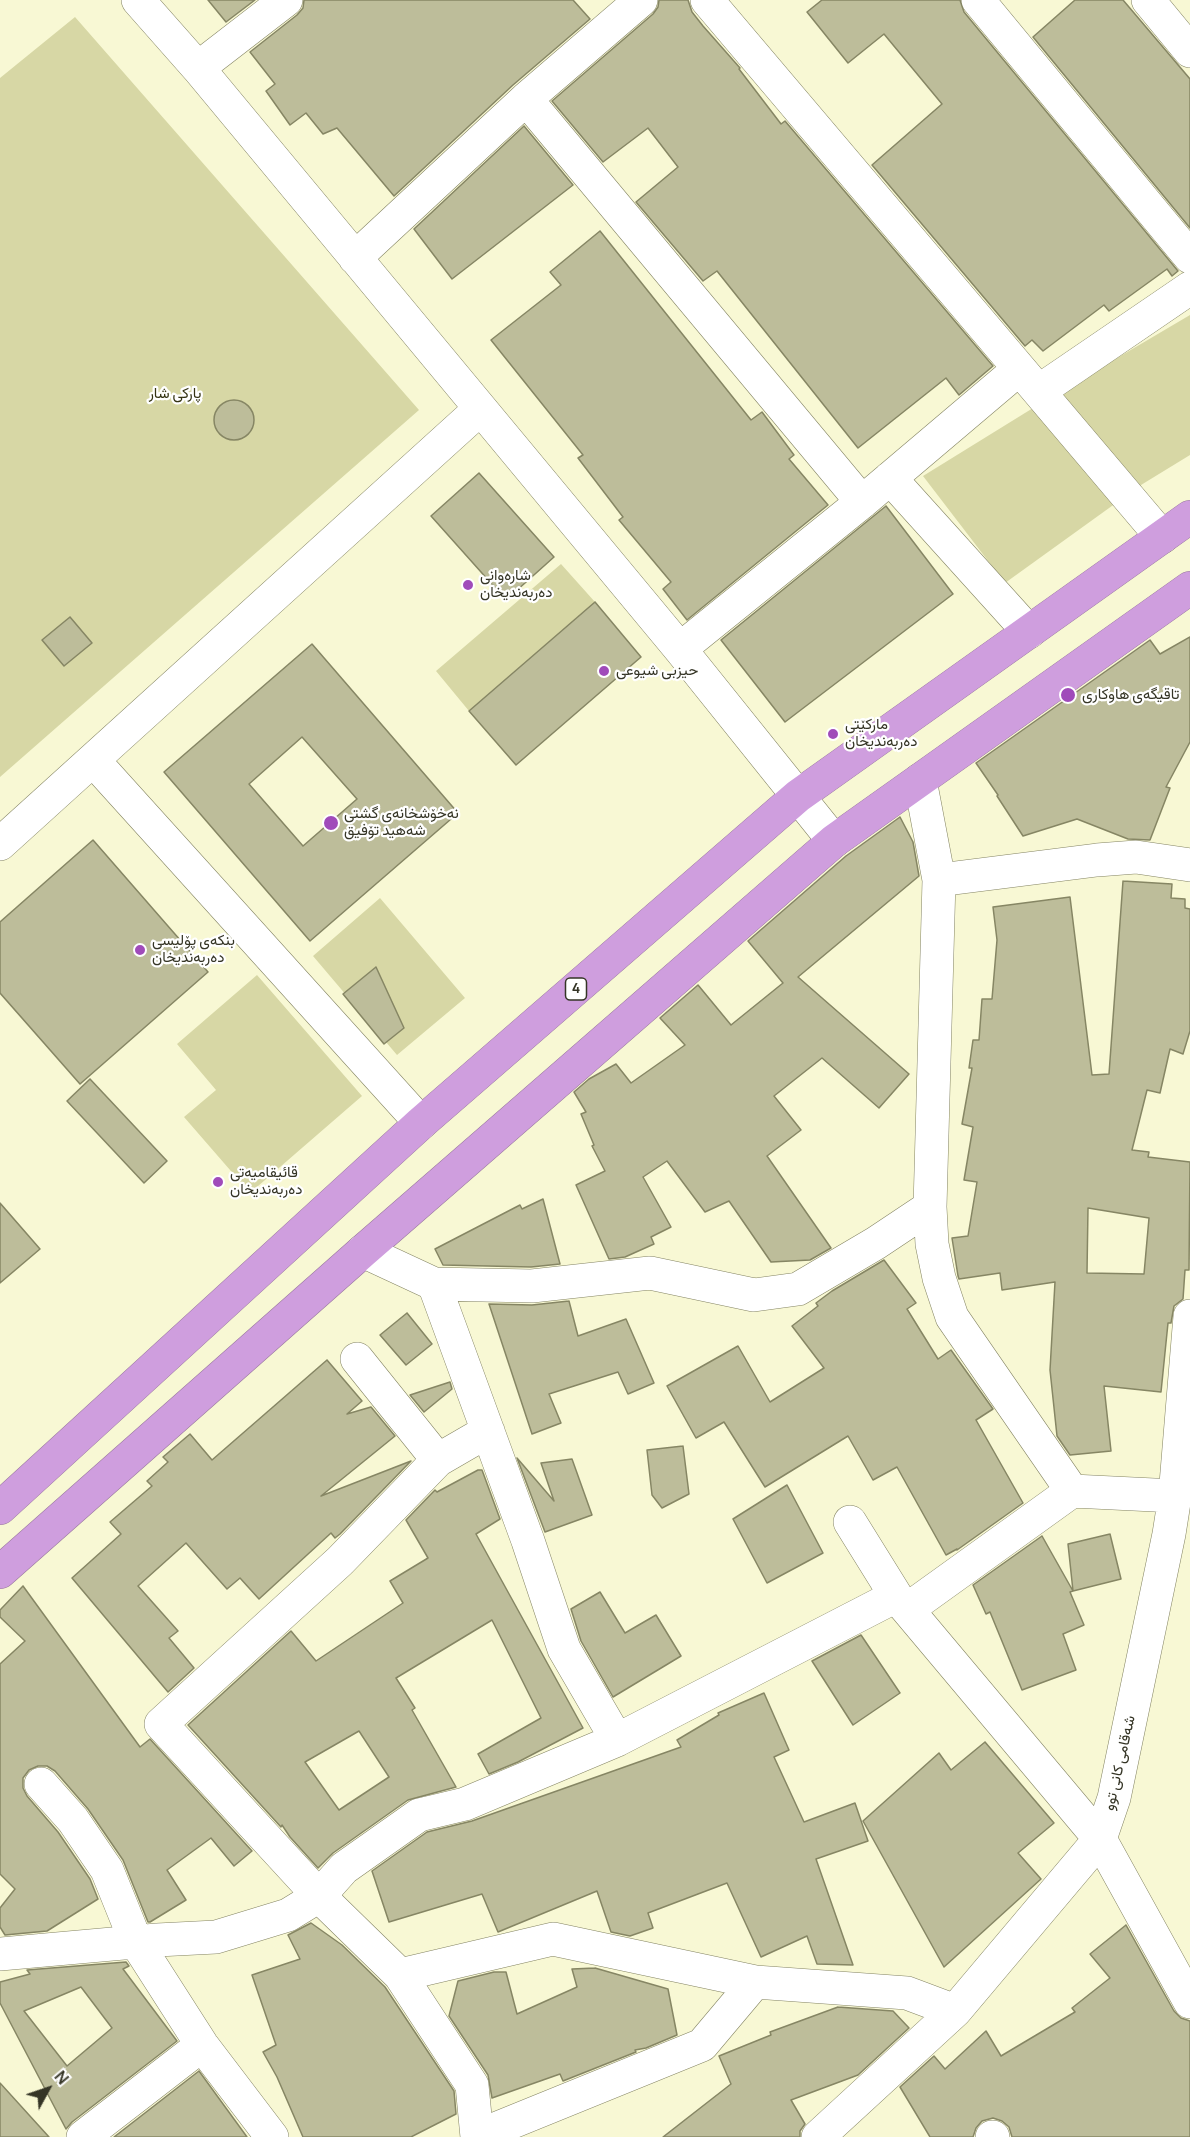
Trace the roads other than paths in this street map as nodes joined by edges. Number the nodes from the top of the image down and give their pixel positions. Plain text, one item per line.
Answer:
1 (138, 0) edge
2 (286, 0) edge
3 (641, 0) edge
4 (978, 0) edge
5 (1148, 0) edge
6 (724, 6) edge
7 (1190, 51) edge
8 (198, 68) junction
9 (526, 99) junction
10 (1190, 257) edge
11 (355, 258) junction
12 (1190, 288) edge
13 (1029, 380) junction
14 (480, 409) junction
15 (890, 478) junction
16 (862, 502) junction
17 (1190, 517) edge
18 (1162, 537) junction
19 (1190, 588) edge
20 (1029, 632) junction
21 (680, 649) junction
22 (93, 760) junction
23 (920, 780) junction
24 (798, 796) junction
25 (834, 841) junction
26 (0, 844) edge
27 (1190, 865) edge
28 (939, 880) junction
29 (421, 1123) junction
30 (930, 1207) junction
31 (363, 1251) junction
32 (434, 1284) junction
33 (1190, 1316) edge
34 (357, 1359) dead end
35 (488, 1431) junction
36 (438, 1460) junction
37 (1072, 1491) junction
38 (1175, 1496) junction
39 (0, 1508) edge
40 (850, 1522) dead end
41 (1179, 1534) edge
42 (0, 1572) edge
43 (902, 1602) junction
44 (616, 1740) junction
45 (41, 1784) dead end
46 (1100, 1839) junction
47 (320, 1896) junction
48 (136, 1942) junction
49 (0, 1954) edge
50 (400, 1975) junction
51 (755, 1982) junction
52 (1190, 2002) edge
53 (954, 2011) junction
54 (201, 2045) junction
55 (83, 2137) edge
56 (272, 2137) edge
57 (478, 2137) edge
58 (818, 2137) edge

1 - 8 street
2 - 8 street
3 - 9 street
4 - 10 street
5 - 7 street
6 - 13 street
8 - 11 street
9 - 11 street
9 - 16 street
11 - 14 street
12 - 13 street
13 - 15 street
13 - 18 street
14 - 21 street
14 - 22 street
15 - 16 street
15 - 20 street
16 - 21 street
17 - 18 highway, 4
18 - 20 highway, 4
19 - 23 highway
20 - 24 highway, 4
21 - 24 street
22 - 26 street
22 - 29 street
23 - 25 highway
23 - 28 street
24 - 25 street
24 - 29 highway, 4
25 - 31 highway
27 - 28 street
28 - 30 street
29 - 39 highway, 4
30 - 32 street
30 - 37 street
31 - 32 street
31 - 42 highway
32 - 35 street
33 - 38 street, شەقامی کانی توو
34 - 36 street
35 - 36 street
35 - 44 street
36 - 47 street
37 - 38 street
37 - 43 street
38 - 41 street, شەقامی کانی توو
40 - 43 street
41 - 46 street, شەقامی کانی توو
43 - 44 street
43 - 46 street
44 - 47 street
45 - 48 street
46 - 52 street
46 - 53 street, شەقامی کانی توو
47 - 48 street
47 - 50 street
48 - 49 street
48 - 54 street
50 - 51 street
50 - 57 street
51 - 53 street
51 - 57 street
53 - 58 street, شەقامی کانی توو
54 - 55 street
54 - 56 street

